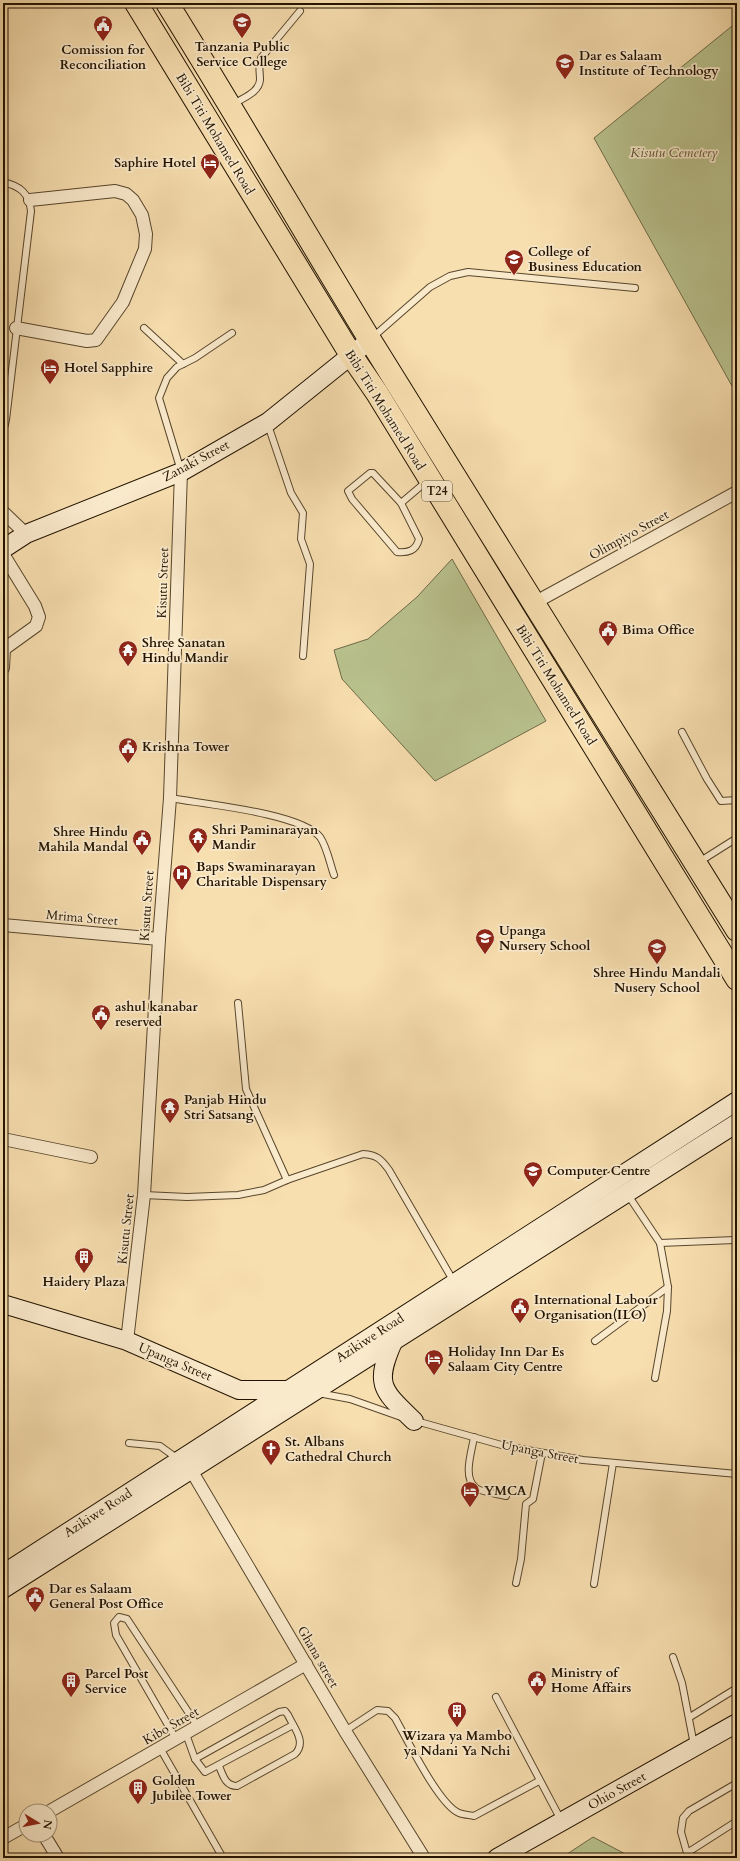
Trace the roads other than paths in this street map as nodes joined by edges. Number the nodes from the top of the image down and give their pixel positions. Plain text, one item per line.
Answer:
1 (136, 3) edge
2 (167, 3) edge
3 (300, 11) dead end
4 (231, 106) junction
5 (3, 182) edge
6 (30, 200) junction
7 (634, 288) dead end
8 (16, 328) junction
9 (144, 328) dead end
10 (232, 333) dead end
11 (370, 340) junction
12 (351, 356) junction
13 (183, 364) junction
14 (268, 422) junction
15 (3, 432) edge
16 (181, 472) junction
17 (429, 479) junction
18 (737, 492) edge
19 (401, 503) junction
20 (3, 512) edge
21 (26, 534) junction
22 (3, 549) edge
23 (3, 554) edge
24 (534, 603) junction
25 (4, 649) edge
26 (303, 656) dead end
27 (3, 668) edge
28 (682, 732) dead end
29 (170, 798) junction
30 (737, 800) edge
31 (737, 838) edge
32 (696, 865) junction
33 (334, 875) dead end
34 (3, 925) edge
35 (737, 930) edge
36 (159, 939) junction
37 (737, 979) edge
38 (238, 1004) dead end
39 (737, 1100) edge
40 (737, 1123) edge
41 (3, 1139) edge
42 (91, 1157) dead end
43 (287, 1180) junction
44 (627, 1193) junction
45 (144, 1195) junction
46 (735, 1240) dead end
47 (660, 1243) junction
48 (454, 1283) junction
49 (668, 1287) junction
50 (3, 1304) edge
51 (127, 1341) junction
52 (595, 1341) dead end
53 (393, 1342) junction
54 (655, 1378) dead end
55 (239, 1390) junction
56 (289, 1390) junction
57 (312, 1393) junction
58 (414, 1421) junction
59 (234, 1425) junction
60 (474, 1438) junction
61 (129, 1443) dead end
62 (542, 1453) junction
63 (613, 1463) junction
64 (185, 1465) junction
65 (737, 1474) edge
66 (506, 1496) dead end
67 (3, 1574) edge
68 (516, 1583) dead end
69 (594, 1584) dead end
70 (3, 1589) edge
71 (673, 1657) dead end
72 (306, 1664) junction
73 (737, 1688) edge
74 (496, 1697) dead end
75 (690, 1717) junction
76 (737, 1723) edge
77 (293, 1725) junction
78 (198, 1727) junction
79 (345, 1731) junction
80 (181, 1737) junction
81 (160, 1748) junction
82 (695, 1748) junction
83 (195, 1759) junction
84 (219, 1766) junction
85 (539, 1781) junction
86 (737, 1783) edge
87 (58, 1806) edge
88 (737, 1821) edge
89 (561, 1822) junction
90 (18, 1830) edge
91 (3, 1838) edge
92 (49, 1843) edge
93 (687, 1853) junction
94 (58, 1858) edge
95 (222, 1858) edge
96 (424, 1858) edge
97 (497, 1858) edge
98 (694, 1858) edge

1 - 12 highway, Bibi Titi Mohamed Road / T24
2 - 4 highway, Bibi Titi Mohamed Road / T24
3 - 4 lane
4 - 11 highway, Bibi Titi Mohamed Road / T24
5 - 6 lane
6 - 8 lane
6 - 8 street
7 - 11 lane
8 - 15 lane
9 - 13 lane
10 - 13 lane
11 - 12 street, Zanaki Street
11 - 24 highway, Bibi Titi Mohamed Road / T24
12 - 14 street, Zanaki Street
12 - 17 highway, Bibi Titi Mohamed Road / T24
13 - 16 lane
14 - 16 street, Zanaki Street
14 - 26 lane
16 - 21 street, Zanaki Street
16 - 29 street, Kisutu Street
17 - 19 lane
17 - 37 highway, Bibi Titi Mohamed Road / T24
18 - 24 street, Olimpiyo Street
19 - 19 lane
20 - 21 street
21 - 22 street, Zanaki Street
23 - 25 street
24 - 32 highway, Bibi Titi Mohamed Road / T24
25 - 27 street
28 - 30 lane
29 - 33 lane
29 - 36 street, Kisutu Street
31 - 32 lane
32 - 35 highway, Bibi Titi Mohamed Road / T24
34 - 36 street, Mrima Street
36 - 45 street, Kisutu Street
38 - 43 lane
39 - 48 street, Azikiwe Road
40 - 44 street, Azikiwe Road
41 - 42 street
43 - 45 lane
43 - 48 lane
44 - 47 lane
44 - 53 street, Azikiwe Road
45 - 51 street, Kisutu Street
46 - 47 lane
47 - 49 lane
48 - 56 street, Azikiwe Road
49 - 52 lane
49 - 54 lane
50 - 51 street, Upanga Street
51 - 55 street, Upanga Street
53 - 57 street, Azikiwe Road
53 - 58 street
55 - 56 street, Upanga Street
55 - 59 street
56 - 57 street, Upanga Street
56 - 59 street, Azikiwe Road
57 - 58 lane, Upanga Street
57 - 64 street, Azikiwe Road
58 - 60 lane, Upanga Street
59 - 64 street, Azikiwe Road
60 - 62 lane, Upanga Street
60 - 66 lane
61 - 64 lane
62 - 63 lane, Upanga Street
62 - 68 lane
63 - 65 lane, Upanga Street
63 - 69 lane
64 - 67 street, Azikiwe Road
64 - 70 street, Azikiwe Road
64 - 72 street, Ghana street
71 - 75 lane
72 - 78 street, Kibo Street
72 - 79 street, Ghana street
73 - 75 lane
74 - 85 lane
75 - 82 lane
76 - 82 street, Ohio Street
77 - 83 lane
77 - 84 lane
77 - 84 lane
78 - 80 street, Kibo Street
78 - 80 lane
79 - 85 lane
79 - 96 street, Ghana street
80 - 81 street, Kibo Street
80 - 83 lane
81 - 87 street, Kibo Street
81 - 95 lane
82 - 89 street, Ohio Street
83 - 84 lane
85 - 89 lane
86 - 93 lane
88 - 93 lane
89 - 97 street, Ohio Street
90 - 91 street
92 - 94 street
93 - 98 lane

